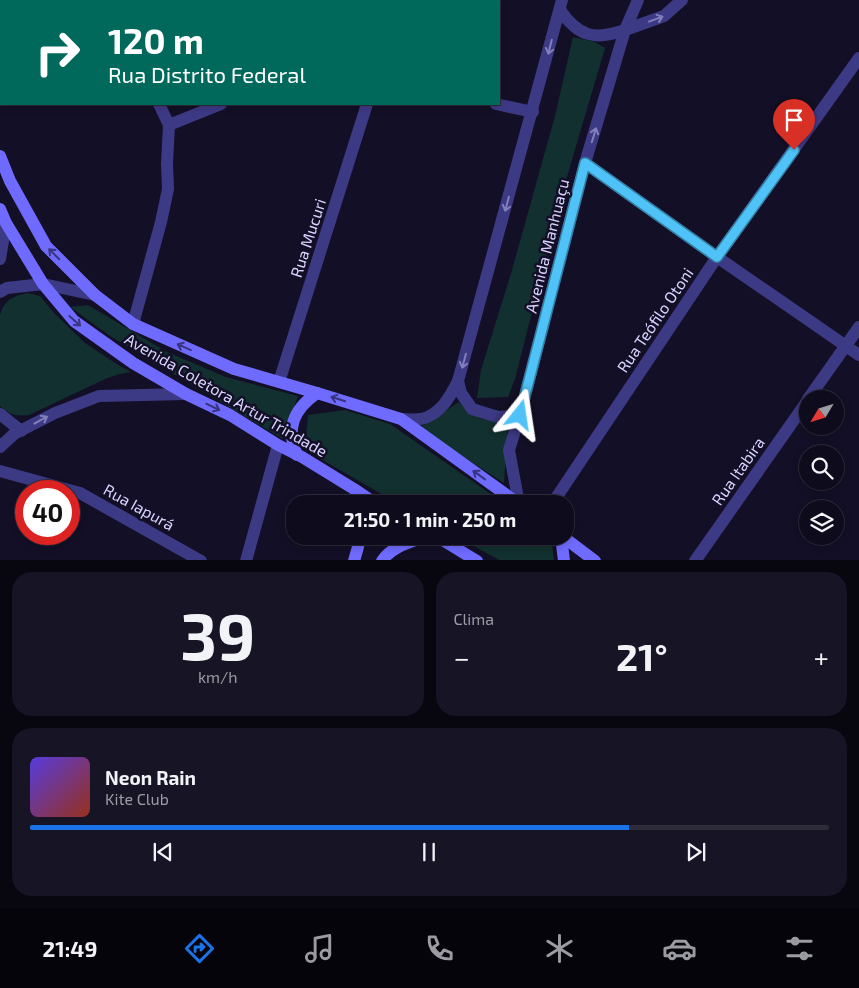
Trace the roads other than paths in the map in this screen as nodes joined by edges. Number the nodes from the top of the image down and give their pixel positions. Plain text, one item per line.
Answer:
1 (638, 0) edge
2 (682, 0) edge
3 (561, 5) edge
4 (625, 30) junction
5 (859, 58) edge
6 (160, 105) edge
7 (220, 105) edge
8 (367, 105) edge
9 (500, 105) edge
10 (533, 112) junction
11 (170, 125) junction
12 (0, 156) edge
13 (585, 163) junction
14 (0, 209) edge
15 (6, 223) junction
16 (717, 257) junction
17 (0, 259) edge
18 (43, 284) junction
19 (0, 292) edge
20 (95, 295) junction
21 (133, 324) junction
22 (859, 327) edge
23 (845, 345) junction
24 (859, 355) edge
25 (458, 381) junction
26 (279, 382) junction
27 (814, 390) edge
28 (317, 393) junction
29 (186, 394) junction
30 (799, 412) edge
31 (0, 414) edge
32 (520, 415) junction
33 (401, 419) junction
34 (21, 431) junction
35 (278, 445) junction
36 (0, 446) edge
37 (297, 455) junction
38 (0, 471) edge
39 (354, 489) junction
40 (356, 495) edge
41 (363, 495) edge
42 (507, 495) edge
43 (517, 495) edge
44 (558, 495) edge
45 (358, 545) edge
46 (402, 545) edge
47 (451, 545) edge
48 (563, 545) edge
49 (574, 545) edge
50 (202, 560) edge
51 (246, 560) edge
52 (354, 560) edge
53 (382, 560) edge
54 (476, 560) edge
55 (564, 560) edge
56 (595, 560) edge
57 (695, 560) edge

1 - 4 street, Avenida Manhuaçu
4 -> 2 street
3 - 4 street
3 -> 10 street
13 -> 4 street, Avenida Manhuaçu
5 - 16 street, Rua Teófilo Otoni
6 - 11 street
7 - 11 street
8 - 26 street, Rua Mucuri
9 - 10 street
10 -> 25 street
11 - 21 street
20 -> 12 main road, Avenida Coletora Artur Trindade
13 - 16 street
13 - 32 street, Avenida Manhuaçu
14 - 15 main road, Avenida Coletora Artur Trindade
15 - 17 street
15 - 18 main road, Avenida Coletora Artur Trindade
16 - 23 street
16 - 44 street, Rua Teófilo Otoni
18 - 19 street
18 - 20 street
18 -> 29 main road, Avenida Coletora Artur Trindade
20 - 21 main road, Avenida Coletora Artur Trindade
26 -> 21 main road, Avenida Coletora Artur Trindade
22 - 23 street, Rua Itabira
23 - 24 street
23 - 27 street, Rua Itabira
25 - 32 street
25 - 33 street
26 - 28 main road, Avenida Coletora Artur Trindade
33 -> 28 main road, Avenida Coletora Artur Trindade
28 - 37 main road
34 -> 29 street
29 -> 35 main road, Avenida Coletora Artur Trindade
30 - 57 street, Rua Itabira
31 - 34 street
32 - 43 street, Avenida Manhuaçu
42 -> 33 main road, Avenida Coletora Artur Trindade
34 - 36 street
35 - 37 main road, Avenida Coletora Artur Trindade
35 - 51 street
37 - 39 main road, Avenida Coletora Artur Trindade
38 - 50 street, Rua Iapurá
39 - 40 main road
39 - 41 main road, Avenida Coletora Artur Trindade
45 - 52 main road
46 - 53 main road
47 - 54 main road
48 - 55 main road
49 - 56 main road

